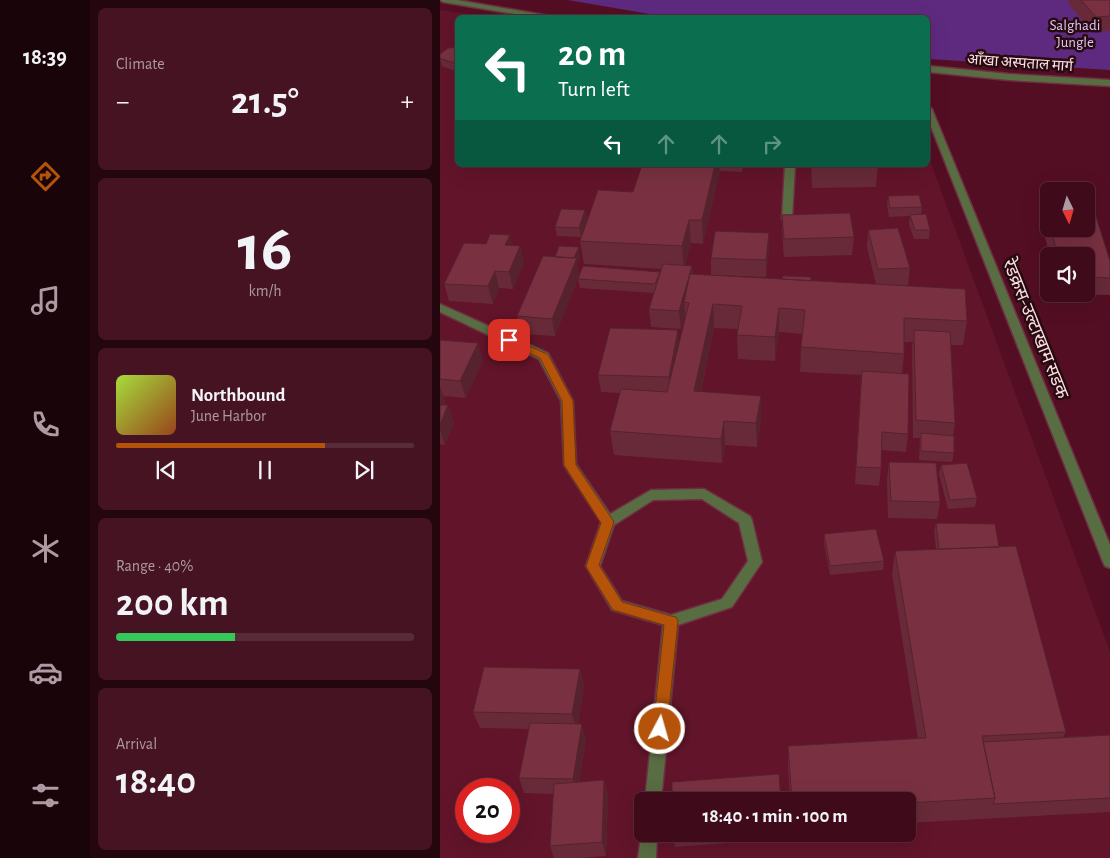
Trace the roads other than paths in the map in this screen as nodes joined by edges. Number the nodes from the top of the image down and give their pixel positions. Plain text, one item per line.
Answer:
1 (443, 0) edge
2 (538, 15) edge
3 (930, 68) edge
4 (1110, 83) edge
5 (930, 113) edge
6 (790, 167) edge
7 (787, 219) edge
8 (440, 308) edge
9 (608, 522) junction
10 (1110, 562) edge
11 (671, 621) junction
12 (654, 792) edge
13 (648, 842) edge
14 (647, 858) edge

1 - 2 street
3 - 4 street, आँखा अस्पताल मार्ग
5 - 10 street, रेडक्रस-उल्टाखाम सडक
6 - 7 street
8 - 9 street
9 - 11 street
9 - 11 street
11 - 12 street
13 - 14 street

